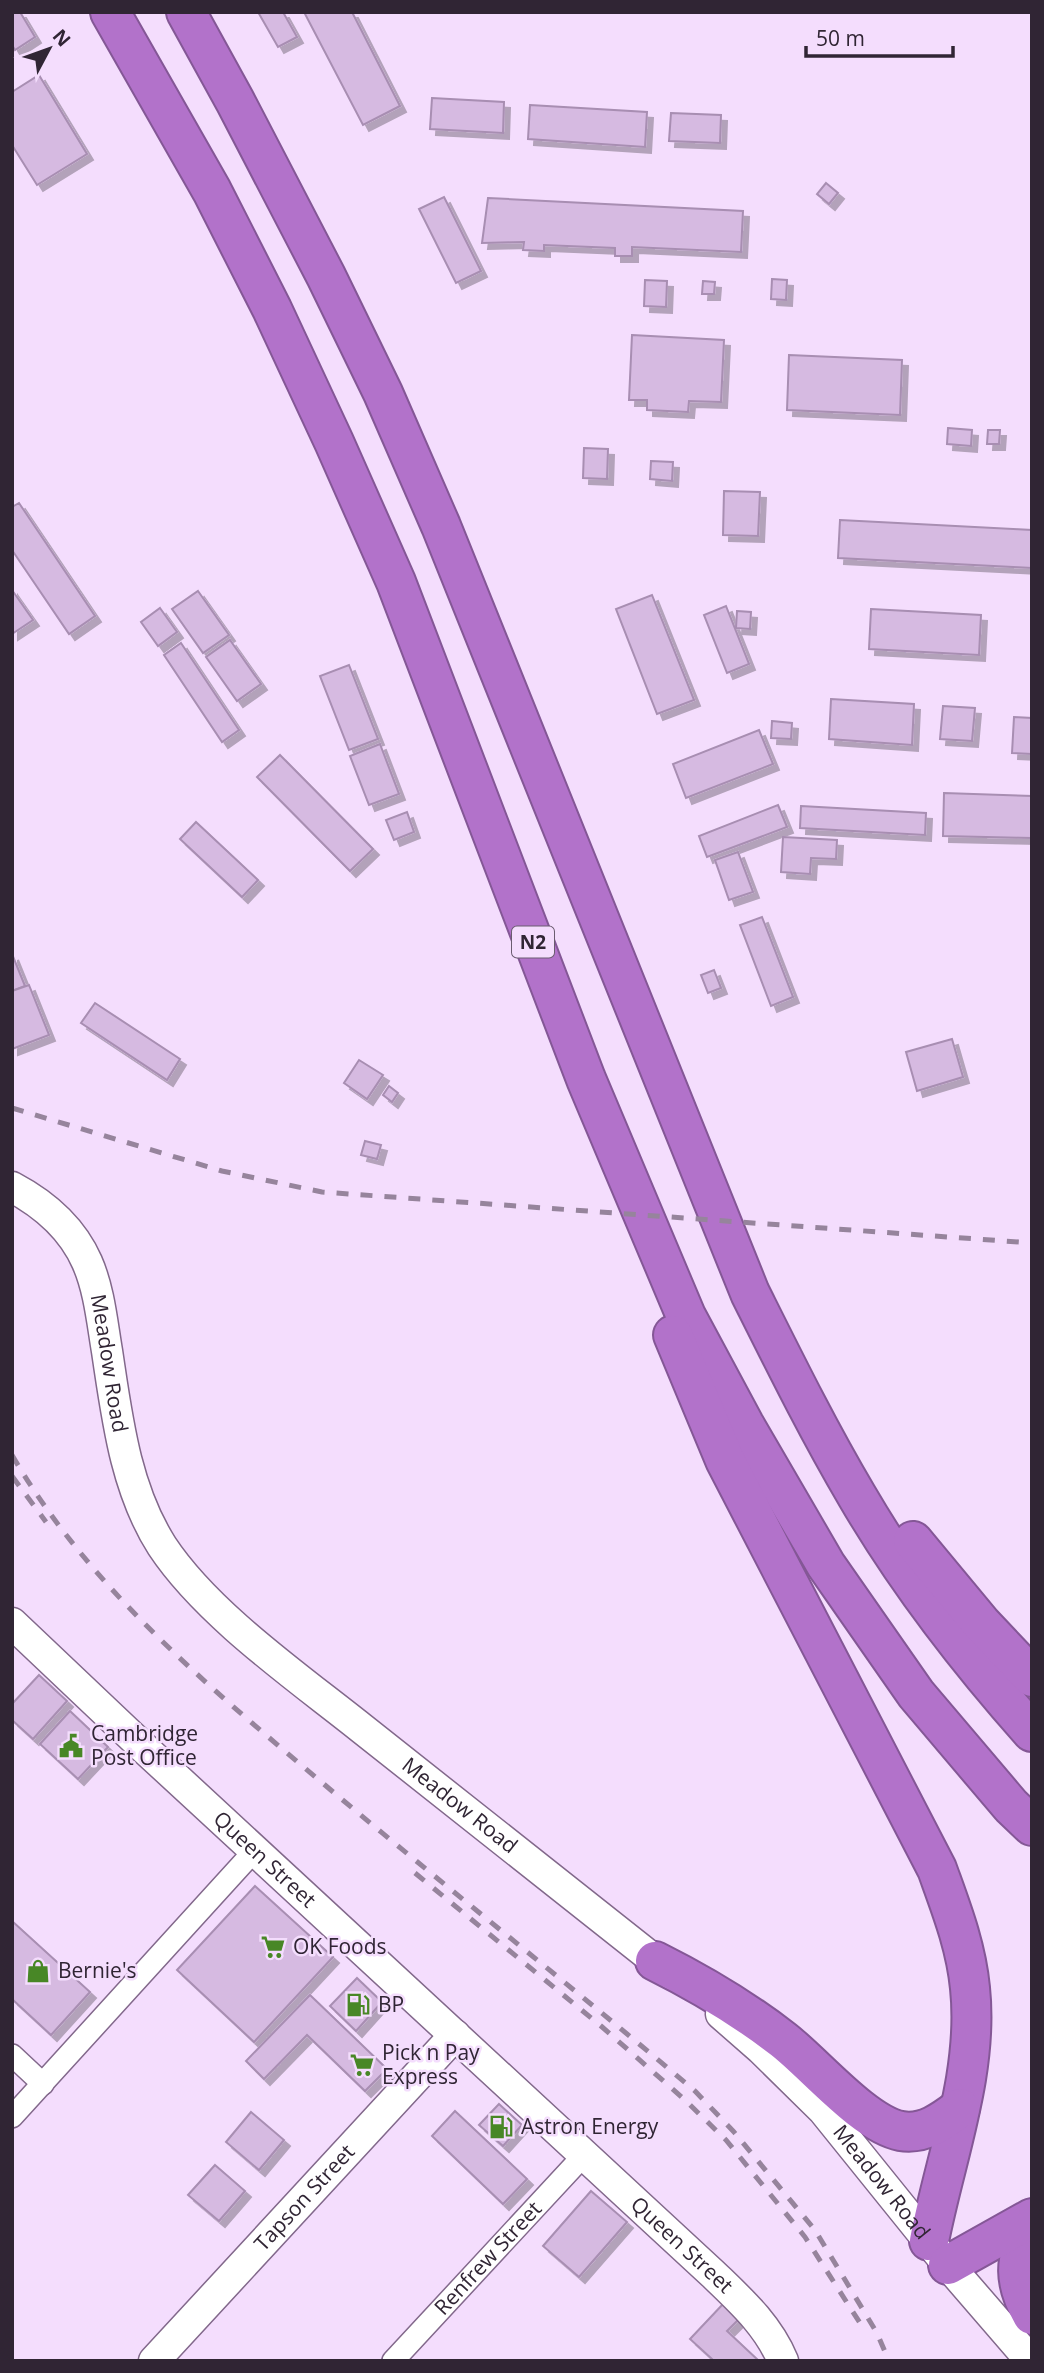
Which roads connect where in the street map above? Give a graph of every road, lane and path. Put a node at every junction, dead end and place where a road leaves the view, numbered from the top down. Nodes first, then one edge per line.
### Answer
1 (110, 12) edge
2 (186, 12) edge
3 (661, 1068) junction
4 (586, 1079) junction
5 (12, 1187) edge
6 (12, 1623) edge
7 (1032, 1677) edge
8 (1032, 1732) edge
9 (1032, 1826) edge
10 (255, 1850) junction
11 (655, 1961) junction
12 (455, 2035) junction
13 (12, 2055) edge
14 (43, 2084) junction
15 (960, 2109) junction
16 (12, 2117) edge
17 (584, 2155) junction
18 (1032, 2218) edge
19 (1032, 2228) edge
20 (939, 2253) junction
21 (1032, 2315) edge
22 (154, 2361) edge
23 (393, 2361) edge
24 (783, 2361) edge
25 (1031, 2361) edge

1 - 4 highway, N2
2 - 3 highway
3 - 7 highway
3 - 8 highway
4 - 9 highway, N2
4 - 15 highway
5 - 11 main road, Meadow Road
6 - 10 main road, Queen Street
10 - 12 main road, Queen Street
10 - 14 street
11 - 15 highway
11 - 20 main road, Meadow Road
12 - 17 main road, Queen Street
12 - 22 main road, Tapson Street
13 - 14 street
14 - 16 street
15 - 20 highway
17 - 23 street, Renfrew Street
17 - 24 main road, Queen Street
18 - 20 highway
19 - 21 highway
20 - 25 main road, Meadow Road

